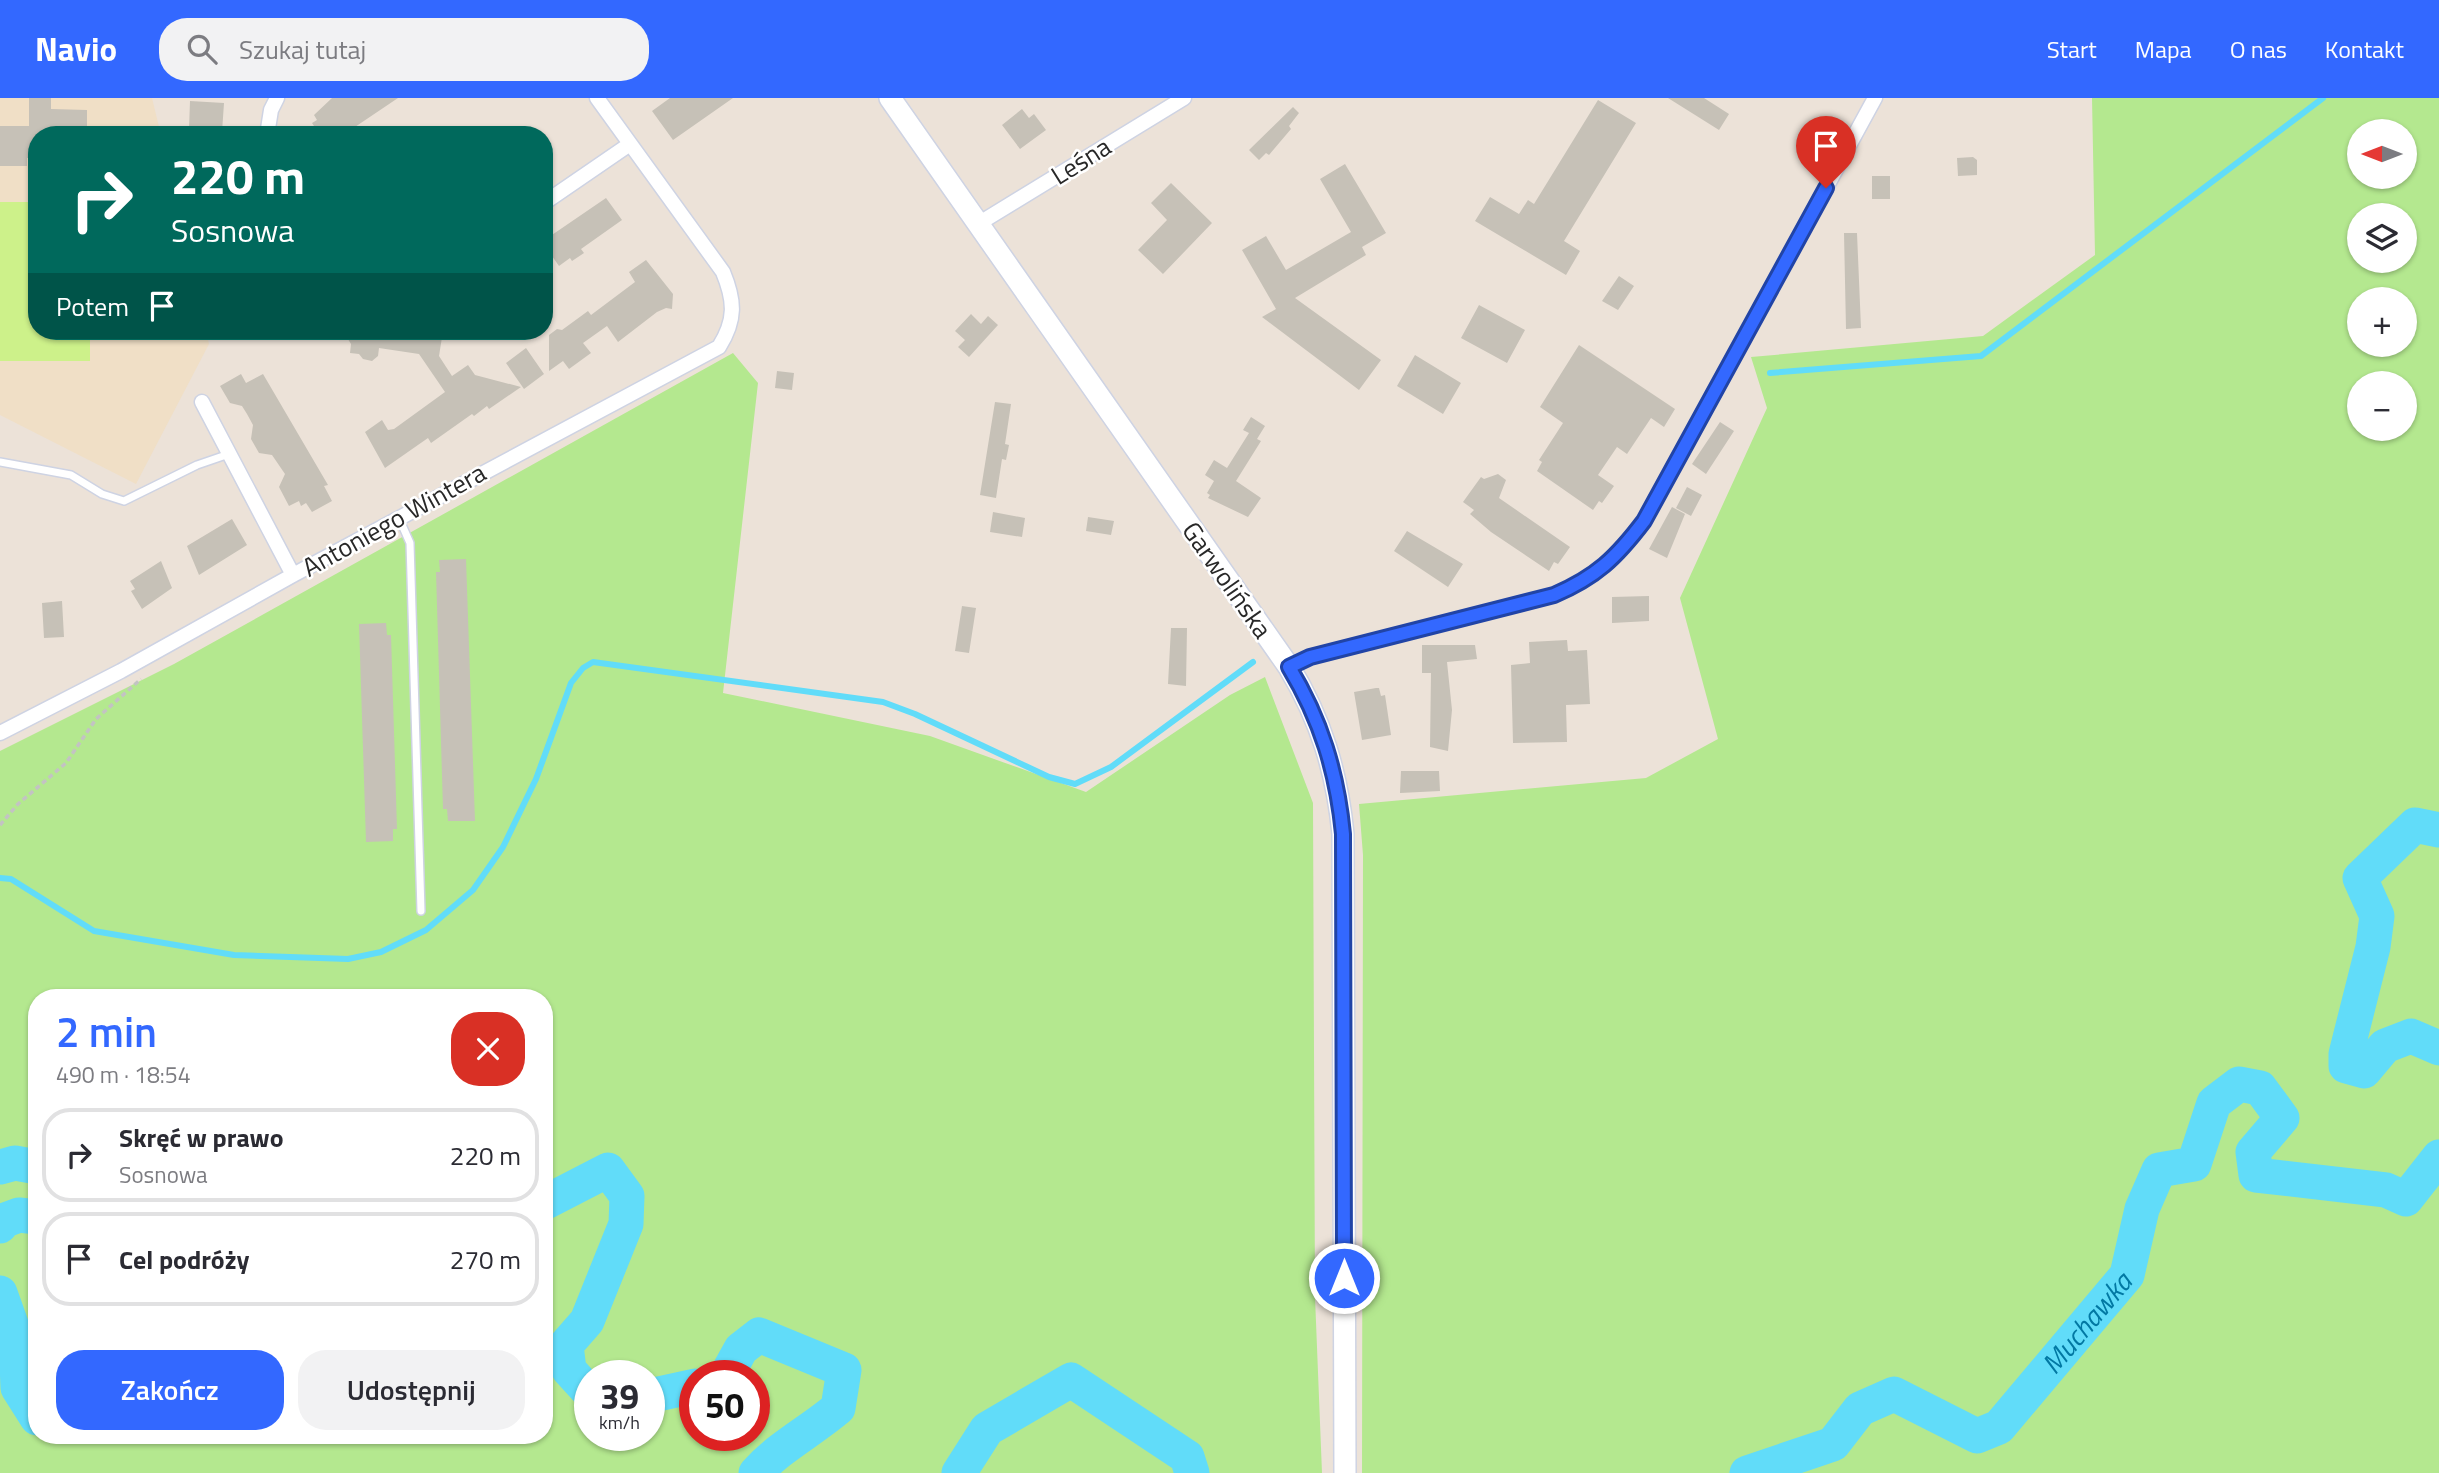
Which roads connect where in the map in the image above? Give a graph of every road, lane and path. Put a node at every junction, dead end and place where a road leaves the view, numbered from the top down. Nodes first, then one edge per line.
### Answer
1 (277, 98) edge
2 (597, 98) edge
3 (890, 98) edge
4 (1184, 98) edge
5 (1875, 98) edge
6 (268, 126) edge
7 (630, 144) junction
8 (553, 197) edge
9 (978, 224) junction
10 (202, 402) dead end
11 (229, 454) junction
12 (2, 464) edge
13 (399, 517) junction
14 (293, 575) junction
15 (158, 650) junction
16 (1289, 667) junction
17 (0, 733) edge
18 (0, 825) edge
19 (421, 911) dead end
20 (1345, 1473) edge

1 - 6 street
2 - 7 street
3 - 9 main road, Garwolińska
4 - 9 street, Leśna
5 - 16 street
7 - 8 street
7 - 13 street, Antoniego Wintera
9 - 16 main road, Garwolińska
10 - 11 street
11 - 12 lane
11 - 14 street
13 - 14 street, Antoniego Wintera
13 - 19 lane
14 - 15 street, Antoniego Wintera
15 - 17 street, Antoniego Wintera
15 - 18 path
16 - 20 main road, Garwolińska

